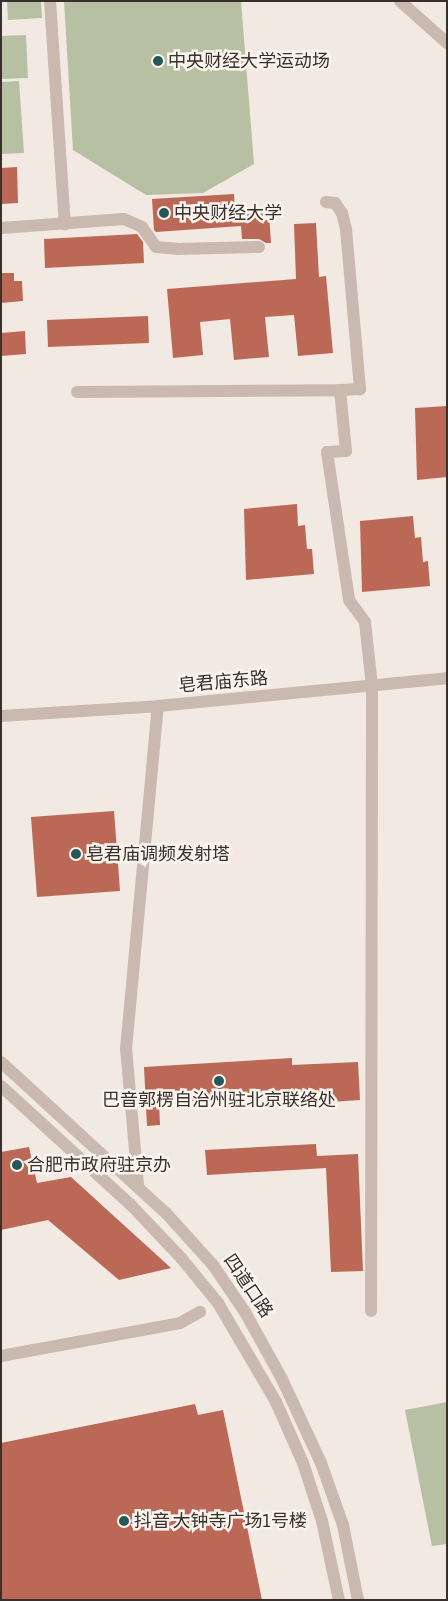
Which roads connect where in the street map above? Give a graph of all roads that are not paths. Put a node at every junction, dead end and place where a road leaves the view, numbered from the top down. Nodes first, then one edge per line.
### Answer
1 (50, 1) edge
2 (400, 1) edge
3 (447, 43) edge
4 (326, 202) dead end
5 (65, 224) junction
6 (1, 228) edge
7 (259, 247) dead end
8 (340, 390) junction
9 (77, 392) dead end
10 (447, 678) edge
11 (372, 686) junction
12 (158, 706) junction
13 (1, 716) edge
14 (1, 1062) edge
15 (1, 1086) edge
16 (138, 1185) junction
17 (371, 1311) dead end
18 (200, 1312) dead end
19 (1, 1356) edge
20 (338, 1600) edge
21 (358, 1600) edge

1 - 5 street
2 - 3 street
4 - 8 street
5 - 6 street
5 - 7 street
8 - 9 street
8 - 11 street
10 - 11 street, 皂君庙东路
11 - 12 street, 皂君庙东路
11 - 17 street
12 - 13 street, 皂君庙东路
12 - 16 street
14 - 16 street, 四道口路
15 - 20 street, 四道口路
16 - 21 street, 四道口路
18 - 19 street

